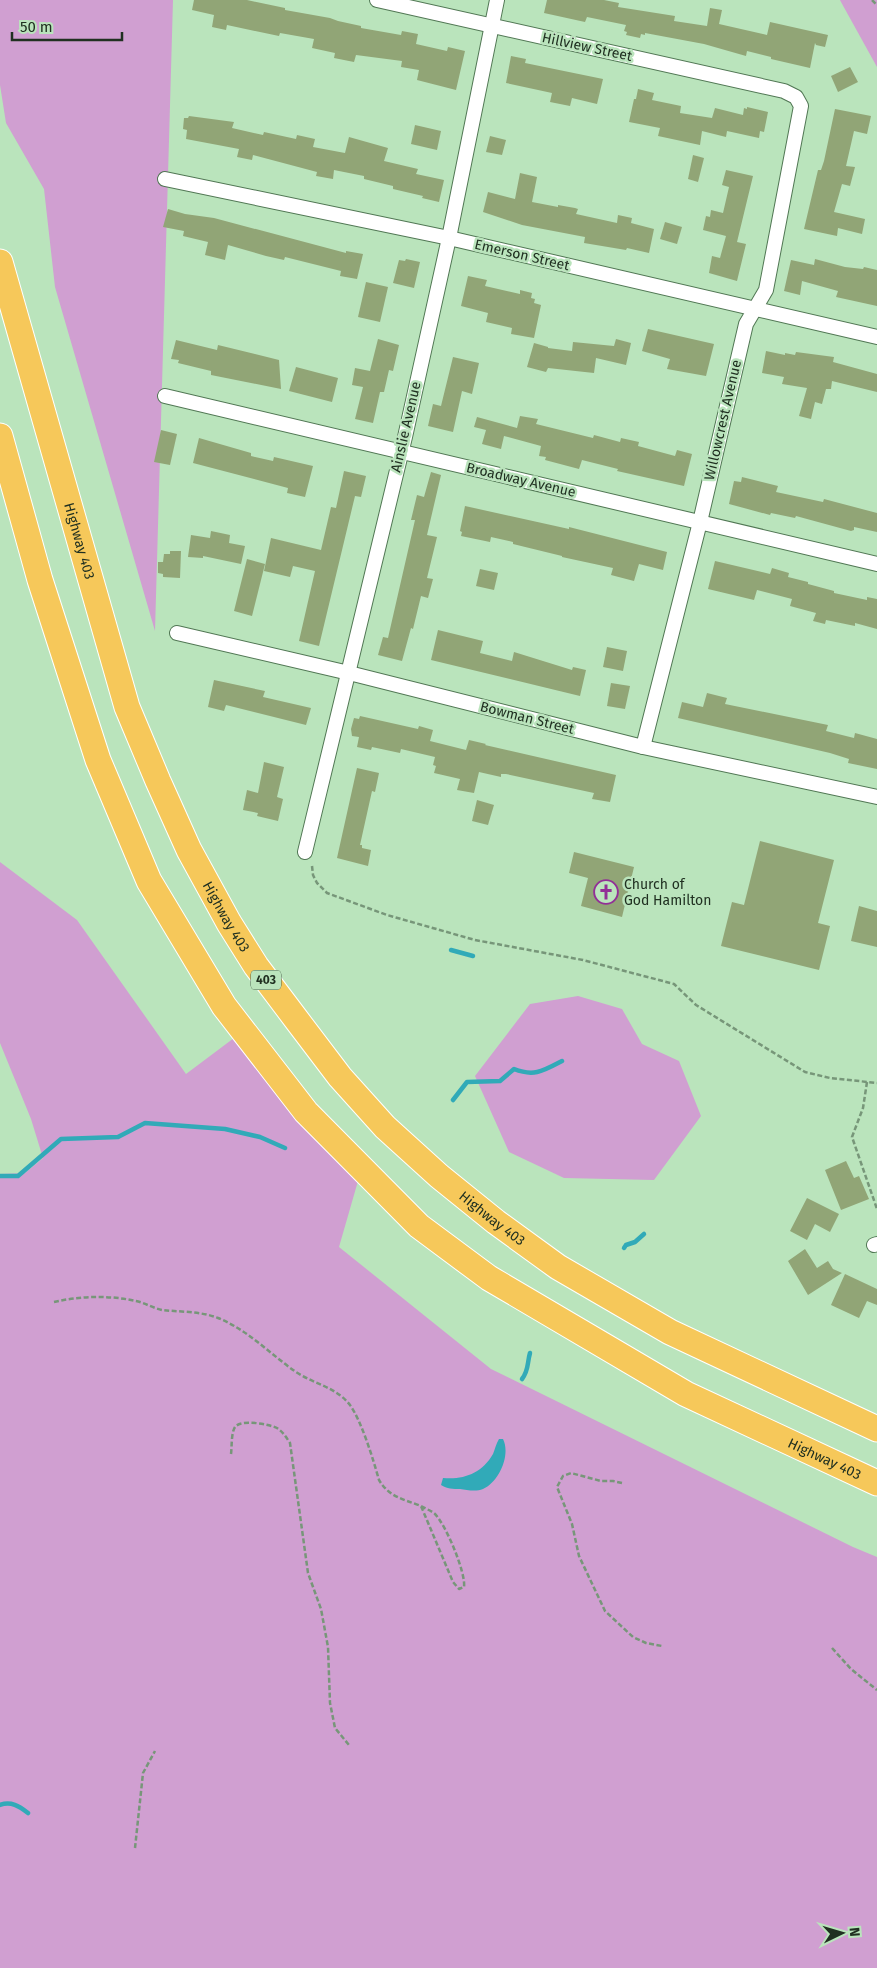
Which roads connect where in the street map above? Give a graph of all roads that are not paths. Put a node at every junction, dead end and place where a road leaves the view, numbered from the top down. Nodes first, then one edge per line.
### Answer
1 (377, 0) edge
2 (496, 0) edge
3 (491, 26) junction
4 (796, 97) joint
5 (165, 179) dead end
6 (449, 238) junction
7 (0, 262) edge
8 (755, 308) junction
9 (877, 337) edge
10 (165, 396) dead end
11 (0, 436) edge
12 (401, 451) junction
13 (700, 522) junction
14 (877, 564) edge
15 (177, 633) dead end
16 (349, 673) junction
17 (644, 747) junction
18 (877, 798) edge
19 (306, 852) dead end
20 (877, 1429) edge
21 (877, 1483) edge

1 - 3 street, Hillview Street
2 - 3 street, Ainslie Avenue
3 - 4 street, Hillview Street
3 - 6 street, Ainslie Avenue
4 - 8 street, Willowcrest Avenue
5 - 6 street, Emerson Street
6 - 8 street, Emerson Street
6 - 12 street, Ainslie Avenue
7 - 20 highway, Highway 403 / 403
8 - 9 street, Emerson Street
8 - 13 street, Willowcrest Avenue
10 - 12 street, Broadway Avenue
11 - 21 highway, Highway 403
12 - 13 street, Broadway Avenue
12 - 16 street, Ainslie Avenue
13 - 14 street, Broadway Avenue
13 - 17 street, Willowcrest Avenue
15 - 16 street, Bowman Street
16 - 17 street, Bowman Street
16 - 19 street, Ainslie Avenue
17 - 18 street, Bowman Street

